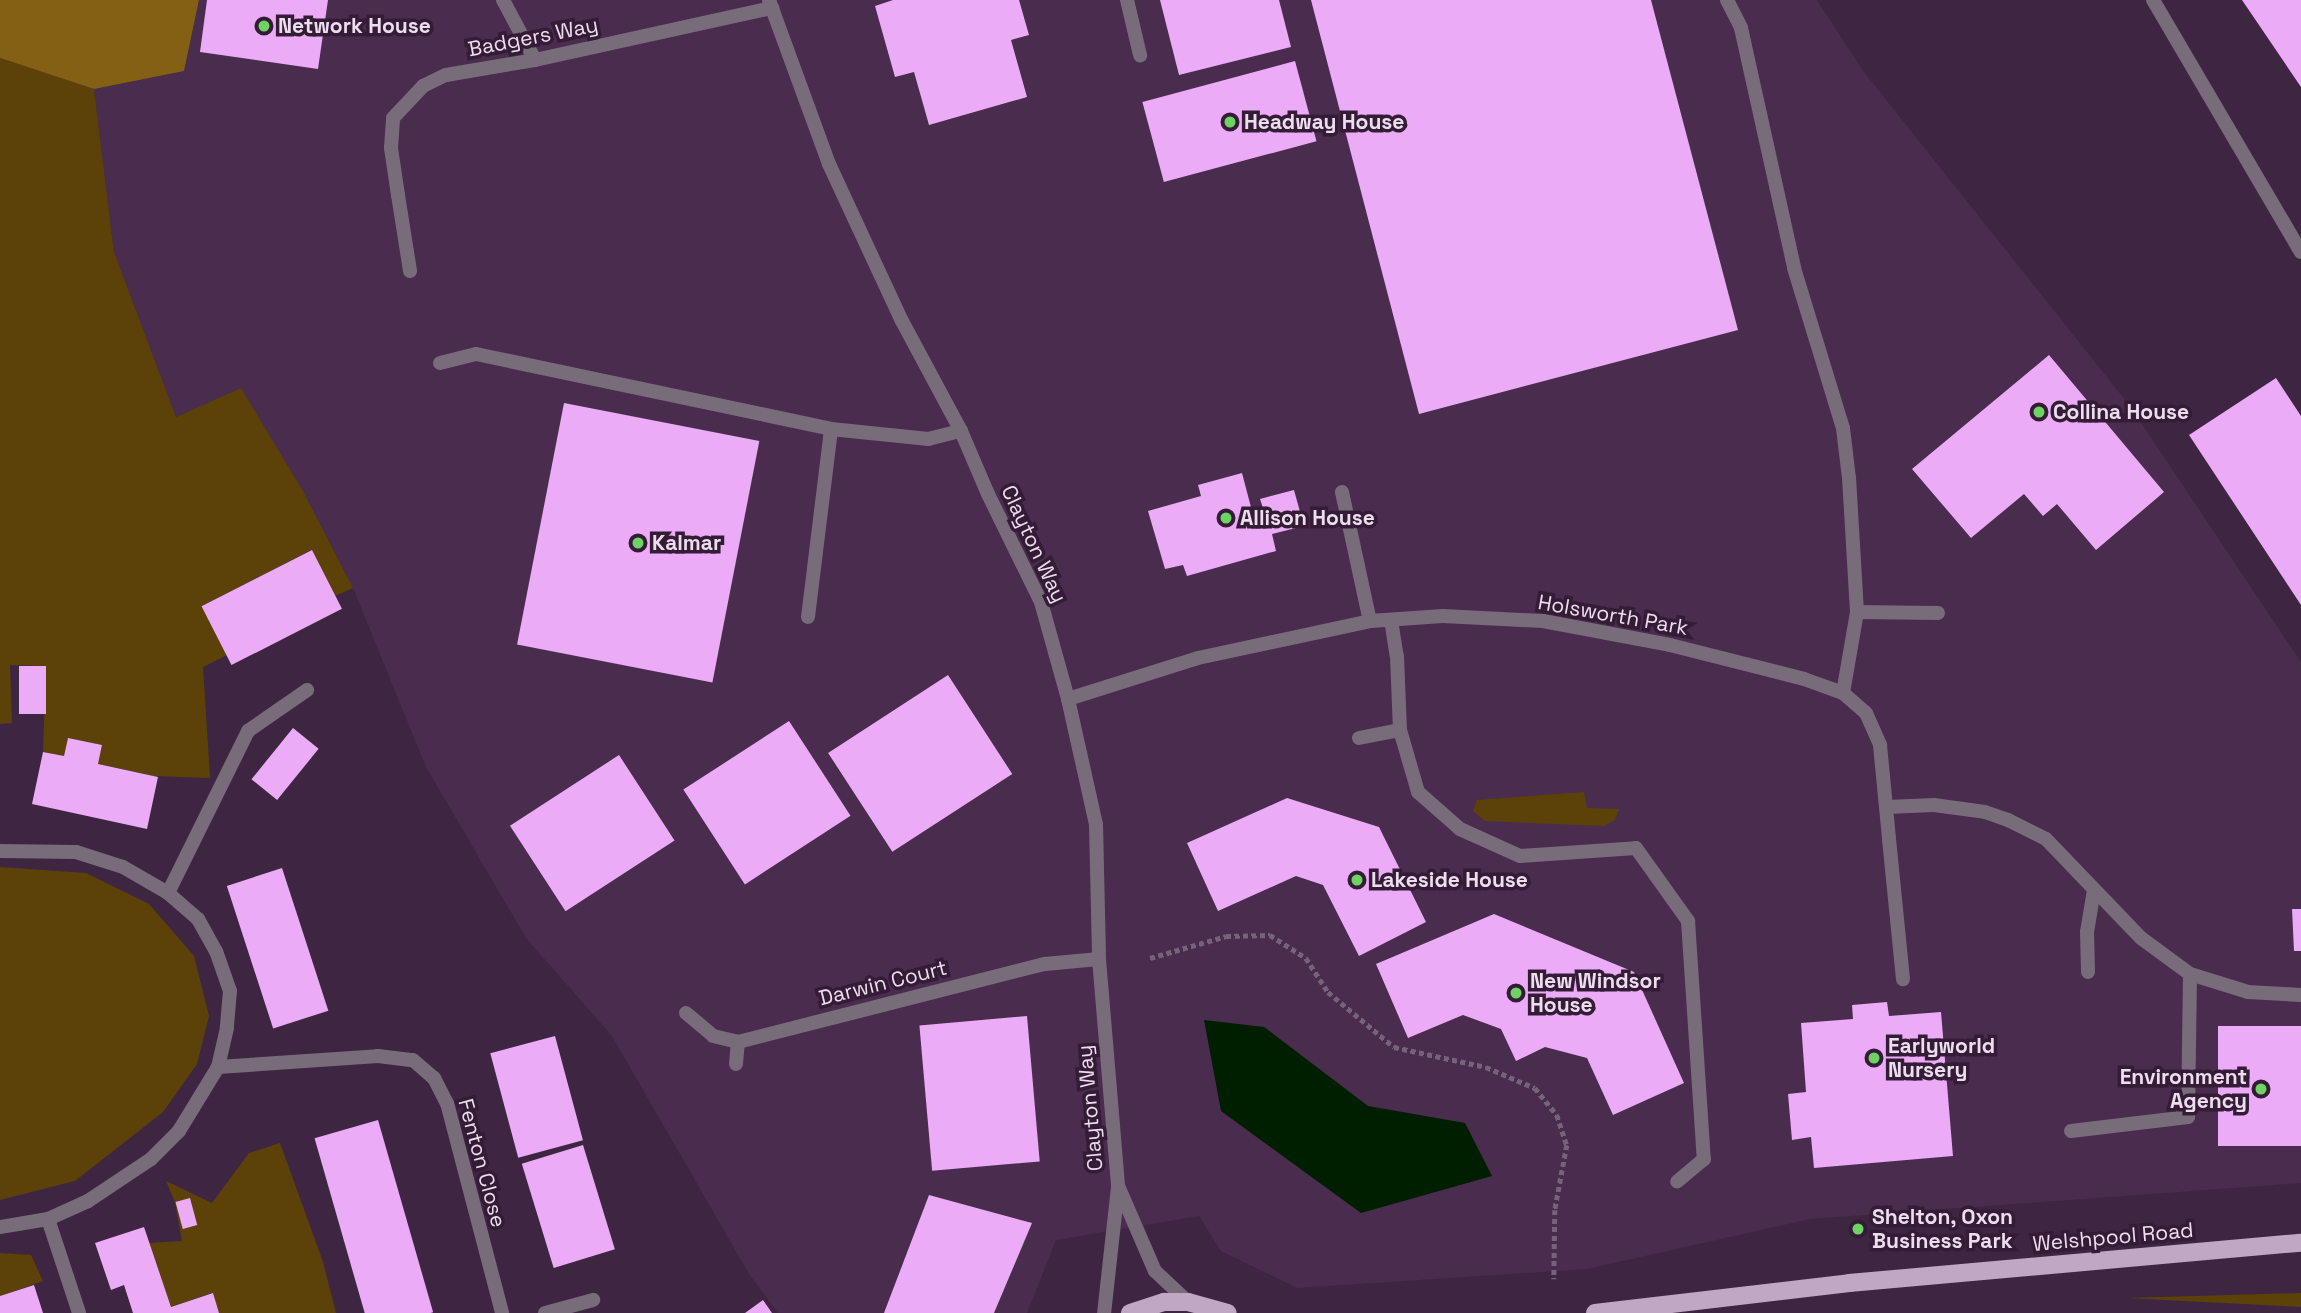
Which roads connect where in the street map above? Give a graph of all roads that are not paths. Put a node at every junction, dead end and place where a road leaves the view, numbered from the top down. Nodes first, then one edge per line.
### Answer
1 (503, 0) edge
2 (1127, 0) edge
3 (1727, 0) edge
4 (2153, 0) edge
5 (770, 4) edge
6 (1140, 55) dead end
7 (535, 60) junction
8 (2301, 252) edge
9 (410, 271) dead end
10 (440, 363) dead end
11 (831, 429) junction
12 (961, 431) junction
13 (1342, 492) dead end
14 (1857, 612) junction
15 (1938, 613) dead end
16 (808, 617) dead end
17 (1391, 620) junction
18 (1370, 621) junction
19 (307, 690) dead end
20 (1843, 693) junction
21 (1068, 699) junction
22 (1401, 730) junction
23 (1359, 738) dead end
24 (1886, 807) junction
25 (0, 851) edge
26 (2094, 890) junction
27 (168, 893) junction
28 (1099, 959) junction
29 (2088, 972) dead end
30 (2190, 974) junction
31 (1903, 979) dead end
32 (2301, 995) edge
33 (686, 1013) dead end
34 (738, 1042) junction
35 (736, 1064) dead end
36 (218, 1067) junction
37 (2071, 1131) dead end
38 (1677, 1182) dead end
39 (1118, 1187) junction
40 (48, 1219) junction
41 (0, 1227) edge
42 (2301, 1243) edge
43 (593, 1300) dead end
44 (1188, 1303) junction
45 (79, 1313) edge
46 (502, 1313) edge
47 (545, 1313) edge
48 (1104, 1313) edge
49 (1130, 1313) edge
50 (1228, 1313) edge
51 (1595, 1313) edge

1 - 7 street
2 - 6 street
3 - 14 street
4 - 8 street
5 - 7 street, Badgers Way
5 - 12 street, Clayton Way
7 - 9 street, Badgers Way
10 - 11 street
11 - 12 street
11 - 16 street
12 - 21 street, Clayton Way
13 - 18 street
14 - 15 street
14 - 20 street
17 - 18 street, Holsworth Park
17 - 20 street, Holsworth Park
17 - 22 street
18 - 21 street, Holsworth Park
19 - 27 street
20 - 24 street, Holsworth Park
21 - 28 street, Clayton Way
22 - 23 street
22 - 38 street
24 - 26 street
24 - 31 street, Holsworth Park
25 - 27 street
26 - 29 street
26 - 30 street
27 - 36 street
28 - 34 street, Darwin Court
28 - 39 street, Clayton Way
30 - 32 street
30 - 37 street
33 - 34 street
34 - 35 street
36 - 40 street
36 - 46 street, Fenton Close
39 - 44 street, Clayton Way
39 - 48 street, Clayton Way
40 - 41 street
40 - 45 street
42 - 51 main road, Welshpool Road
43 - 47 street
44 - 49 main road
44 - 50 main road

